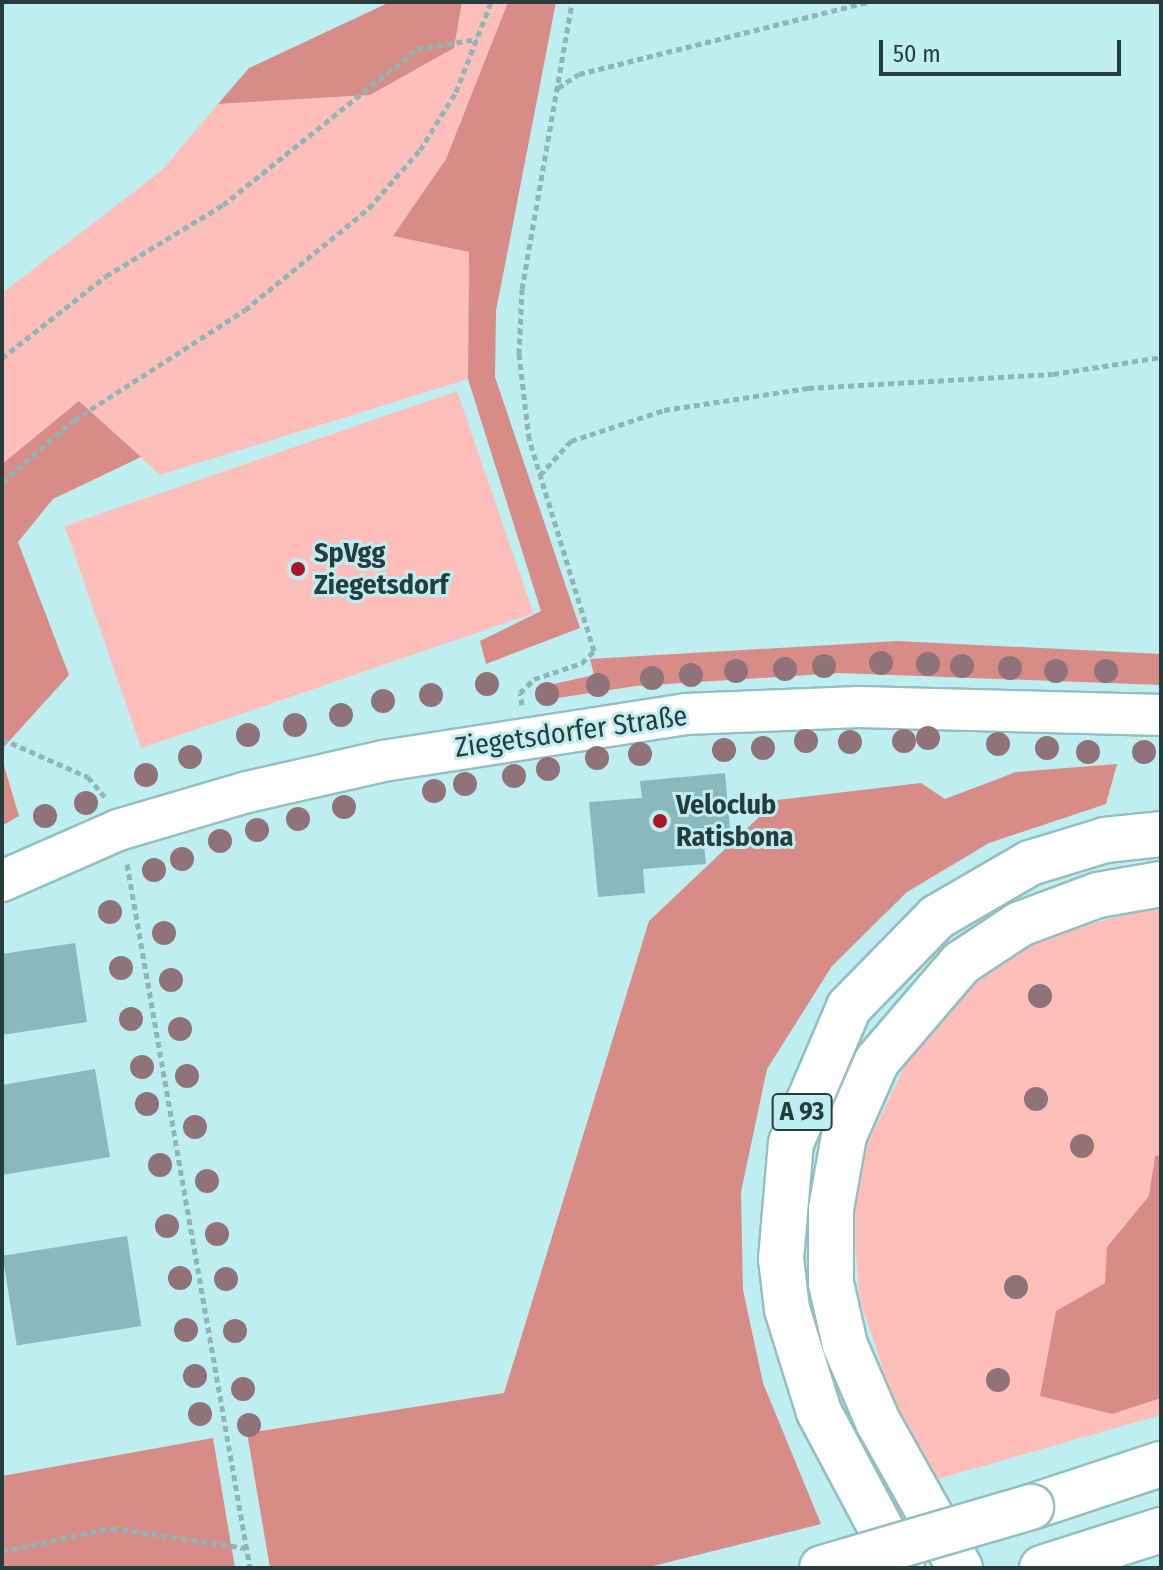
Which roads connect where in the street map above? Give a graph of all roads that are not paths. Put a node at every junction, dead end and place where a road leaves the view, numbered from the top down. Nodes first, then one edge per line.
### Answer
1 (1161, 715) edge
2 (1161, 834) edge
3 (2, 881) edge
4 (1161, 884) edge
5 (1161, 1436) edge
6 (1161, 1464) edge
7 (1087, 1486) junction
8 (1161, 1530) edge
9 (1049, 1566) edge
10 (822, 1568) edge
11 (902, 1568) edge
12 (960, 1568) edge

1 - 3 street, Ziegetsdorfer Straße
2 - 11 highway, A 93
4 - 12 highway, A 93
5 - 7 highway
6 - 7 highway
7 - 10 highway, bridge
8 - 9 highway

